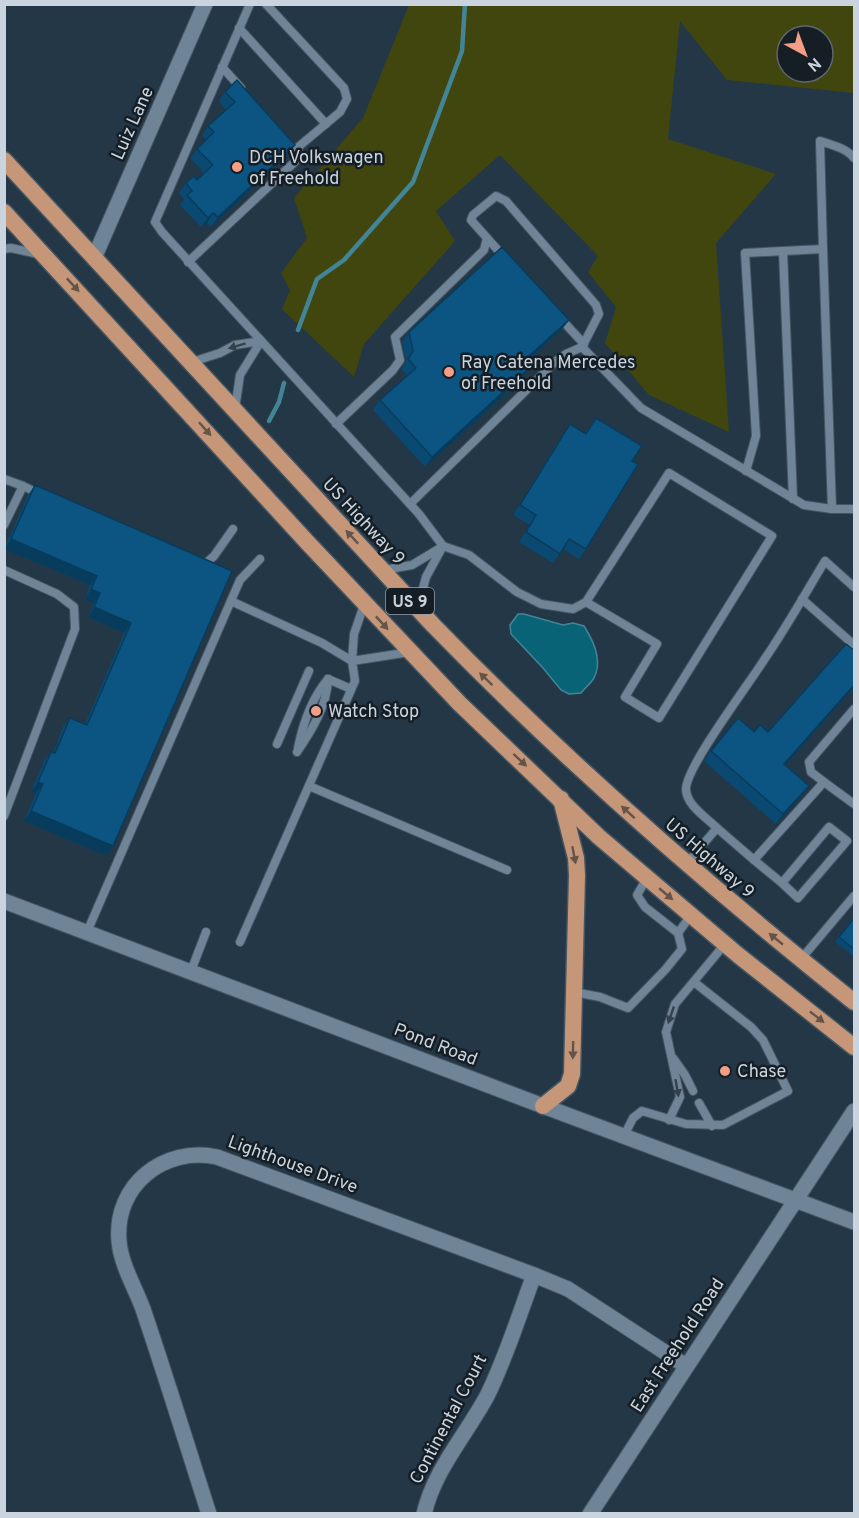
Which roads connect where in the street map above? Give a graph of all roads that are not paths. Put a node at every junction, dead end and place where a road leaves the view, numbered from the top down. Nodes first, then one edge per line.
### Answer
1 (206, 4) edge
2 (250, 4) edge
3 (266, 4) edge
4 (239, 28) junction
5 (222, 67) junction
6 (244, 91) edge
7 (326, 124) junction
8 (290, 140) edge
9 (297, 148) junction
10 (855, 158) edge
11 (4, 160) edge
12 (4, 212) edge
13 (487, 238) junction
14 (4, 249) edge
15 (823, 249) junction
16 (783, 251) junction
17 (46, 256) junction
18 (94, 258) junction
19 (189, 262) junction
20 (510, 264) edge
21 (557, 315) edge
22 (261, 341) junction
23 (583, 346) junction
24 (190, 362) junction
25 (235, 411) junction
26 (336, 424) junction
27 (746, 471) junction
28 (4, 478) edge
29 (23, 486) junction
30 (51, 498) edge
31 (793, 499) junction
32 (410, 504) junction
33 (832, 509) junction
34 (855, 509) edge
35 (4, 525) edge
36 (233, 529) dead end
37 (443, 546) junction
38 (260, 559) dead end
39 (195, 560) edge
40 (4, 570) edge
41 (382, 570) junction
42 (855, 587) edge
43 (802, 598) junction
44 (231, 601) junction
45 (586, 602) junction
46 (364, 603) junction
47 (417, 608) junction
48 (855, 645) edge
49 (410, 652) junction
50 (352, 661) junction
51 (309, 671) dead end
52 (328, 679) junction
53 (351, 689) junction
54 (855, 709) edge
55 (277, 744) dead end
56 (824, 782) junction
57 (309, 786) junction
58 (561, 798) junction
59 (855, 804) edge
60 (4, 816) edge
61 (717, 828) junction
62 (754, 860) junction
63 (686, 864) junction
64 (507, 870) dead end
65 (648, 878) junction
66 (782, 883) junction
67 (854, 899) edge
68 (4, 901) edge
69 (691, 915) junction
70 (87, 932) junction
71 (207, 933) dead end
72 (678, 933) junction
73 (240, 942) dead end
74 (725, 944) junction
75 (801, 959) junction
76 (191, 971) junction
77 (694, 982) junction
78 (574, 992) junction
79 (853, 998) edge
80 (855, 1047) edge
81 (670, 1054) junction
82 (693, 1091) dead end
83 (699, 1102) dead end
84 (543, 1106) junction
85 (855, 1111) edge
86 (669, 1120) junction
87 (712, 1126) junction
88 (624, 1136) junction
89 (797, 1199) junction
90 (855, 1222) edge
91 (534, 1275) junction
92 (686, 1366) junction
93 (209, 1514) edge
94 (424, 1514) edge
95 (590, 1514) edge

1 - 18 street, Luiz Lane
2 - 4 lane
3 - 7 lane
4 - 5 lane
4 - 7 lane
5 - 6 lane
5 - 19 lane
7 - 9 lane
8 - 9 lane
9 - 19 lane
10 - 15 lane
11 - 18 highway, US Highway 9 / US 9
12 - 17 highway, US 9
13 - 20 lane
13 - 23 lane
13 - 26 lane
14 - 17 lane
15 - 16 lane
15 - 33 lane
16 - 27 lane
16 - 31 lane
17 -> 46 highway, US 9
18 - 24 highway, US Highway 9 / US 9
19 - 22 lane
21 - 23 lane
22 -> 24 lane
22 - 25 lane
22 - 26 lane
23 - 27 lane
23 - 32 lane
24 - 25 highway, US Highway 9 / US 9
41 -> 25 highway, US Highway 9 / US 9
26 - 32 lane
27 - 31 lane
28 - 29 lane
29 - 30 lane
29 - 35 lane
31 - 33 lane
32 - 37 lane
33 - 34 lane
36 - 39 lane
37 - 41 lane
37 - 45 lane
37 - 47 lane
38 - 44 lane
40 - 60 lane
41 - 47 highway, US Highway 9 / US 9
42 - 43 lane
43 - 48 lane
43 - 61 lane
44 - 50 lane
44 - 70 lane
45 - 45 lane
46 -> 49 highway, US 9
46 - 50 lane
63 -> 47 highway, US Highway 9 / US 9
49 - 50 lane
49 -> 58 highway, US 9
50 - 53 lane
51 - 55 lane
52 - 52 lane
52 - 53 lane
53 - 57 lane
54 - 56 lane
56 - 59 lane
56 - 62 lane
57 - 64 lane
57 - 73 lane
58 - 65 highway, US 9
58 -> 78 highway
61 - 62 lane
61 - 63 lane
62 - 66 lane
75 -> 63 highway, US Highway 9 / US 9
65 -> 69 highway, US 9
65 - 72 lane
66 - 66 lane
67 - 75 lane
68 - 70 street, Pond Road
69 - 72 lane
69 - 74 highway, US 9
70 - 76 street, Pond Road
71 - 76 lane
72 - 78 lane
74 - 77 lane
74 -> 80 highway, US 9
75 - 79 highway, US Highway 9 / US 9
76 - 84 street, Pond Road
77 -> 81 lane
77 - 87 lane
78 -> 84 highway
81 - 82 lane
81 -> 86 lane
83 - 87 lane
84 - 88 street, Pond Road
85 - 89 street, East Freehold Road
86 - 87 lane
86 - 88 lane
88 - 89 street, Pond Road
89 - 90 street, Pond Road
89 - 92 street, East Freehold Road
91 - 92 street, Lighthouse Drive
91 - 93 street, Lighthouse Drive
91 - 94 street, Continental Court
92 - 95 street, East Freehold Road

